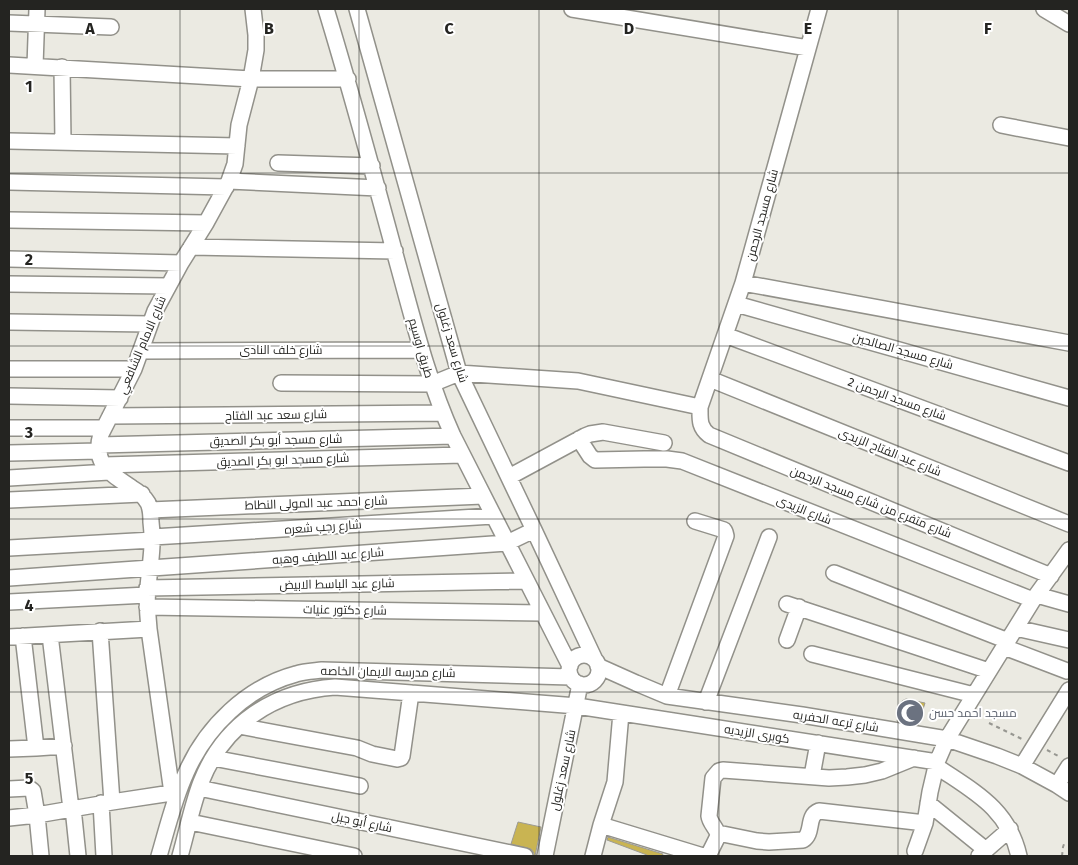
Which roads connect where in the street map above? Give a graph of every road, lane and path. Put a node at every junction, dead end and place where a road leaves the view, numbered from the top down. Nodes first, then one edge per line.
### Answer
1 (37, 9) edge
2 (253, 9) edge
3 (326, 9) edge
4 (357, 9) edge
5 (572, 9) edge
6 (819, 9) edge
7 (1044, 9) edge
8 (9, 23) edge
9 (37, 24) junction
10 (1069, 24) edge
11 (110, 27) dead end
12 (808, 48) junction
13 (9, 65) edge
14 (35, 66) junction
15 (62, 67) junction
16 (251, 79) junction
17 (348, 79) junction
18 (1001, 125) dead end
19 (1069, 138) edge
20 (9, 141) edge
21 (63, 142) junction
22 (237, 146) junction
23 (278, 163) dead end
24 (372, 166) junction
25 (9, 182) edge
26 (228, 184) junction
27 (378, 188) junction
28 (9, 220) edge
29 (206, 223) junction
30 (191, 247) junction
31 (394, 252) junction
32 (9, 259) edge
33 (181, 263) junction
34 (9, 284) edge
35 (743, 284) junction
36 (168, 286) junction
37 (736, 304) junction
38 (9, 322) edge
39 (150, 324) junction
40 (725, 335) junction
41 (1069, 343) edge
42 (141, 350) junction
43 (422, 350) junction
44 (9, 369) edge
45 (134, 369) junction
46 (459, 373) junction
47 (710, 379) junction
48 (281, 383) dead end
49 (432, 384) junction
50 (9, 396) edge
51 (120, 398) junction
52 (1069, 398) edge
53 (442, 413) junction
54 (700, 413) junction
55 (107, 422) junction
56 (9, 428) edge
57 (452, 436) junction
58 (579, 439) junction
59 (664, 443) dead end
60 (9, 453) edge
61 (462, 455) junction
62 (103, 458) junction
63 (1069, 463) edge
64 (509, 477) junction
65 (9, 478) edge
66 (142, 494) junction
67 (483, 496) junction
68 (9, 500) edge
69 (150, 510) junction
70 (493, 516) junction
71 (695, 521) dead end
72 (1069, 524) edge
73 (534, 530) junction
74 (769, 538) dead end
75 (153, 539) junction
76 (506, 543) junction
77 (9, 548) edge
78 (1069, 550) edge
79 (150, 569) junction
80 (1060, 571) edge
81 (834, 573) dead end
82 (9, 578) edge
83 (526, 581) junction
84 (147, 597) junction
85 (1035, 598) junction
86 (9, 602) edge
87 (1069, 604) edge
88 (542, 613) junction
89 (149, 629) junction
90 (100, 631) junction
91 (50, 635) junction
92 (16, 636) edge
93 (1009, 638) junction
94 (787, 640) dead end
95 (1069, 640) edge
96 (812, 654) dead end
97 (597, 663) junction
98 (989, 671) junction
99 (1067, 671) dead end
100 (428, 672) junction
101 (574, 676) junction
102 (1069, 690) edge
103 (419, 694) junction
104 (974, 695) junction
105 (667, 696) junction
106 (706, 702) junction
107 (577, 706) junction
108 (621, 713) junction
109 (802, 715) junction
110 (239, 726) junction
111 (947, 739) junction
112 (798, 740) junction
113 (818, 743) junction
114 (64, 746) junction
115 (36, 748) junction
116 (9, 749) edge
117 (213, 758) junction
118 (915, 758) junction
119 (937, 764) junction
120 (1022, 766) junction
121 (1069, 766) edge
122 (185, 773) junction
123 (812, 776) junction
124 (201, 784) junction
125 (360, 786) dead end
126 (9, 788) edge
127 (1063, 789) edge
128 (175, 793) junction
129 (106, 802) junction
130 (928, 803) junction
131 (72, 808) junction
132 (37, 815) junction
133 (9, 818) edge
134 (190, 822) junction
135 (925, 823) junction
136 (601, 825) junction
137 (1010, 829) junction
138 (718, 833) junction
139 (1064, 844) dead end
140 (672, 852) edge
141 (915, 852) dead end
142 (982, 853) edge
143 (41, 856) edge
144 (78, 856) edge
145 (104, 856) edge
146 (159, 856) edge
147 (180, 856) edge
148 (354, 856) edge
149 (524, 856) edge
150 (545, 856) edge
151 (593, 856) edge
152 (703, 856) edge
153 (708, 856) edge
154 (1019, 856) edge
155 (1062, 856) edge

1 - 9 street
2 - 16 street, شارع الامام الشافعي
3 - 17 street, طريق اوسيم
4 - 46 street, شارع سعد زغلول
5 - 12 street
6 - 12 street, شارع مسجد الرحمن
7 - 10 street
8 - 9 street
9 - 11 street
9 - 14 street
12 - 35 street, شارع مسجد الرحمن
13 - 14 street
14 - 15 street
15 - 16 street
15 - 21 street
16 - 17 street
16 - 22 street, شارع الامام الشافعي
17 - 24 street, طريق اوسيم
18 - 19 street
20 - 21 street
21 - 22 street
22 - 26 street, شارع الامام الشافعي
23 - 24 street
24 - 27 street, طريق اوسيم
25 - 26 street
26 - 27 street
26 - 29 street, شارع الامام الشافعي
27 - 31 street, طريق اوسيم
28 - 29 street
29 - 30 street, شارع الامام الشافعي
30 - 31 street
30 - 33 street, شارع الامام الشافعي
31 - 43 street, طريق اوسيم
32 - 33 street
33 - 36 street, شارع الامام الشافعي
34 - 36 street
35 - 37 street, شارع مسجد الرحمن
35 - 41 street
36 - 39 street, شارع الامام الشافعي
37 - 40 street, شارع مسجد الرحمن
37 - 52 street, شارع مسجد الصالحين
38 - 39 street
39 - 42 street, شارع الامام الشافعي
40 - 47 street, شارع مسجد الرحمن
40 - 63 street, شارع مسجد الرحمن 2
42 - 43 street, شارع خلف النادى
42 - 45 street, شارع الامام الشافعي
43 - 49 street, طريق اوسيم
44 - 45 street
45 - 51 street, شارع الامام الشافعي
46 - 49 street
46 - 54 street
46 - 64 street, شارع سعد زغلول
47 - 54 street, شارع مسجد الرحمن
47 - 72 street, شارع عبد الفتاح الزيدى
48 - 49 street
49 - 53 street, طريق اوسيم
50 - 51 street
51 - 55 street, شارع الامام الشافعي
53 - 55 street, شارع سعد عبد الفتاح
53 - 57 street, طريق اوسيم
54 - 80 street, شارع متفرع من شارع مسجد الرحمن
55 - 56 street, شارع سعد عبد الفتاح
55 - 62 street, شارع الامام الشافعي
57 - 61 street, طريق اوسيم
57 - 62 street, شارع مسجد أبو بكر الصديق
58 - 59 street
58 - 64 street
58 - 85 street, شارع الزيدى
60 - 62 street
61 - 62 street, شارع مسجد ابو بكر الصديق
61 - 67 street, طريق اوسيم
62 - 65 street
62 - 66 street
64 - 73 street, شارع سعد زغلول
66 - 68 street
66 - 69 street
67 - 69 street, شارع احمد عبد المولى النطاط
67 - 70 street, طريق اوسيم
69 - 75 street
70 - 75 street, شارع رجب شعره
70 - 76 street, طريق اوسيم
71 - 105 street
73 - 76 street
73 - 97 street, شارع سعد زغلول
74 - 106 street
75 - 77 street, شارع رجب شعره
75 - 79 street
76 - 79 street, شارع عبد اللطيف وهبه
76 - 83 street, طريق اوسيم
78 - 80 street
79 - 82 street, شارع عبد اللطيف وهبه
79 - 84 street
80 - 85 street
81 - 93 street
83 - 84 street, شارع عبد الباسط الابيض
83 - 88 street, طريق اوسيم
84 - 86 street
84 - 88 street, شارع دكتور عنيات
84 - 89 street
85 - 87 street
85 - 93 street
88 - 101 street, طريق اوسيم
89 - 90 street
89 - 128 street
90 - 91 street
90 - 129 street
91 - 92 street
91 - 114 street
92 - 115 street
93 - 95 street
93 - 98 street
93 - 99 street
94 - 98 street
96 - 104 street
97 - 101 street
97 - 101 street
97 - 105 street, شارع ترعه الحفريه
98 - 104 street
100 - 101 street, شارع مدرسه الايمان الخاصه
100 - 103 street
100 - 122 street, شارع مدرسه الايمان الخاصه
101 - 107 street, شارع سعد زغلول
102 - 120 street
103 - 107 street, شارع مدرسه الايمان الخاصه
103 - 110 street, شارع مدرسه الايمان الخاصه
103 - 110 street
104 - 111 street
105 - 106 street, شارع ترعه الحفريه
106 - 109 street, شارع ترعه الحفريه
107 - 108 street, كوبرى الزيديه
107 - 150 street, شارع سعد زغلول
108 - 112 street, كوبرى الزيديه
108 - 136 street
109 - 111 street, شارع ترعه الحفريه
109 - 112 street
110 - 117 street, شارع مدرسه الايمان الخاصه
111 - 119 street
111 - 120 street, شارع ترعه الحفريه
112 - 113 street, كوبرى الزيديه
113 - 118 street, كوبرى الزيديه
113 - 123 street
114 - 115 street
114 - 131 street
115 - 116 street
117 - 124 street, شارع مدرسه الايمان الخاصه
117 - 125 street
118 - 119 street, كوبرى الزيديه
118 - 123 street
119 - 130 street
119 - 137 street
120 - 127 street, شارع ترعه الحفريه
121 - 127 street
122 - 124 street, شارع أبو جبل
122 - 128 street, شارع مدرسه الايمان الخاصه
123 - 138 street
124 - 134 street, شارع مدرسه الايمان الخاصه
124 - 149 street, شارع أبو جبل
126 - 132 street
128 - 129 street
128 - 146 street, شارع مدرسه الايمان الخاصه
129 - 131 street
129 - 145 street
130 - 135 street
130 - 142 street
131 - 132 street
131 - 144 street
132 - 133 street
132 - 143 street
134 - 147 street, شارع مدرسه الايمان الخاصه
134 - 148 street
135 - 138 street
135 - 141 street
136 - 140 street
136 - 151 street
137 - 142 street
137 - 154 street
138 - 153 street
139 - 155 path
140 - 152 street

